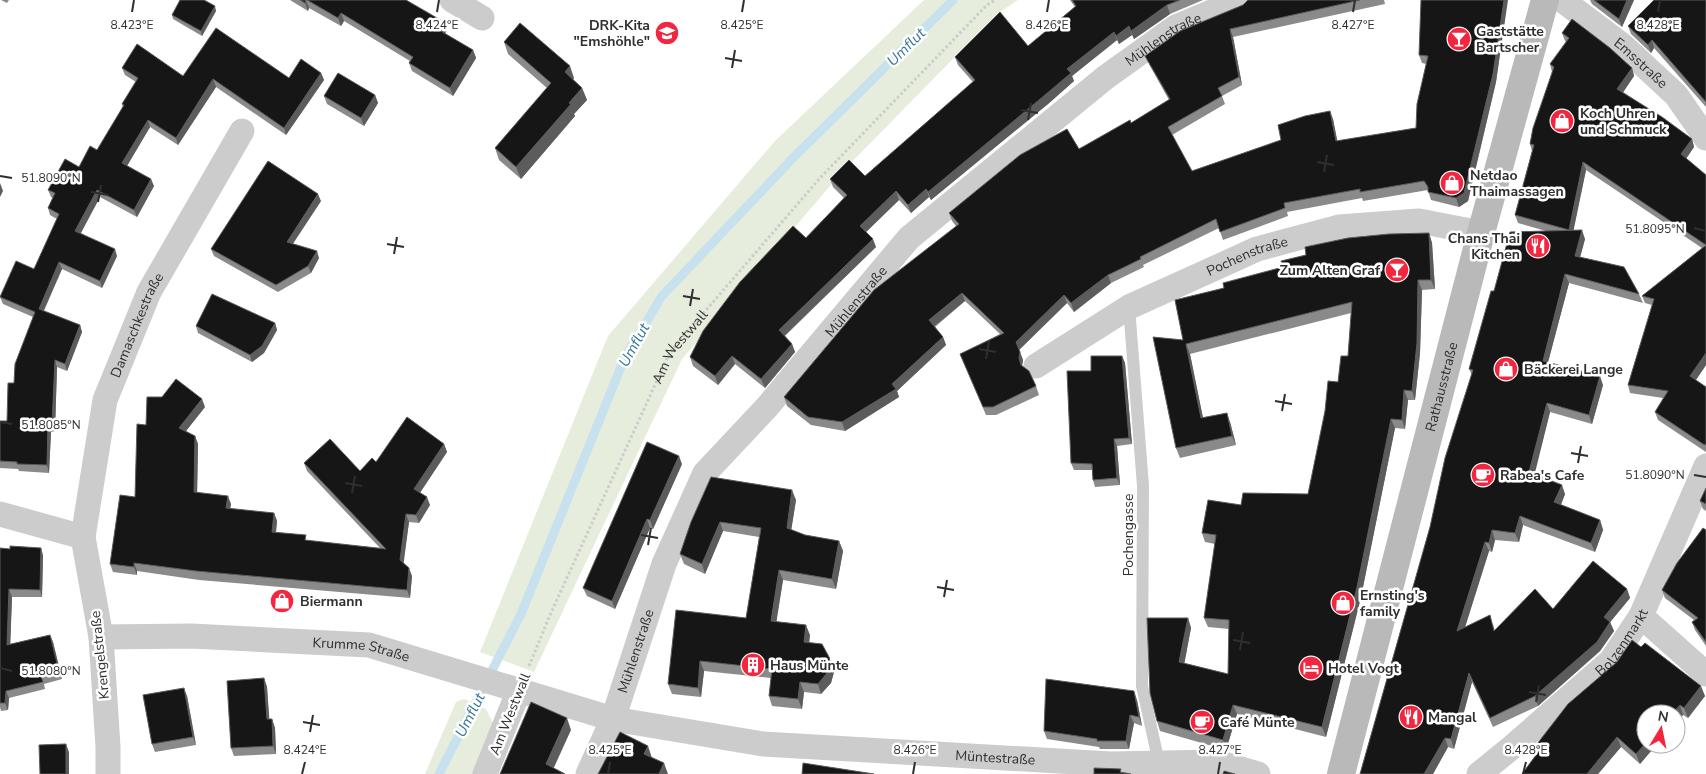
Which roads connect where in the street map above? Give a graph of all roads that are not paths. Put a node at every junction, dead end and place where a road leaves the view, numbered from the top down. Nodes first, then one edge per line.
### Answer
1 (452, 0) edge
2 (1240, 0) edge
3 (1545, 0) edge
4 (1562, 0) edge
5 (482, 18) dead end
6 (242, 131) dead end
7 (1706, 138) edge
8 (1481, 233) junction
9 (1129, 307) junction
10 (1036, 366) dead end
11 (1706, 466) edge
12 (0, 514) edge
13 (83, 537) junction
14 (1641, 616) junction
15 (101, 637) junction
16 (1706, 674) edge
17 (509, 687) junction
18 (613, 719) junction
19 (1158, 763) junction
20 (108, 774) edge
21 (485, 774) edge
22 (588, 774) edge
23 (1258, 774) edge
24 (1341, 774) edge
25 (1479, 774) edge

1 - 5 street
2 - 18 street, Mühlenstraße
3 - 8 street, Rathausstraße
4 - 7 street, Emsstraße
6 - 13 street, Damaschkestraße
8 - 9 street, Pochenstraße
8 - 24 street, Rathausstraße
9 - 10 street, Pochenstraße
9 - 19 lane, Pochengasse
11 - 14 street, Bolzenmarkt
12 - 13 street
13 - 15 street, Krengelstraße
14 - 16 street
14 - 25 street, Bolzenmarkt
15 - 17 street, Krumme Straße
15 - 20 street, Krengelstraße
17 - 18 street, Krumme Straße
17 - 21 street, Am Westwall
18 - 19 street, Müntestraße
18 - 22 street, Mühlenstraße
19 - 23 street, Müntestraße

